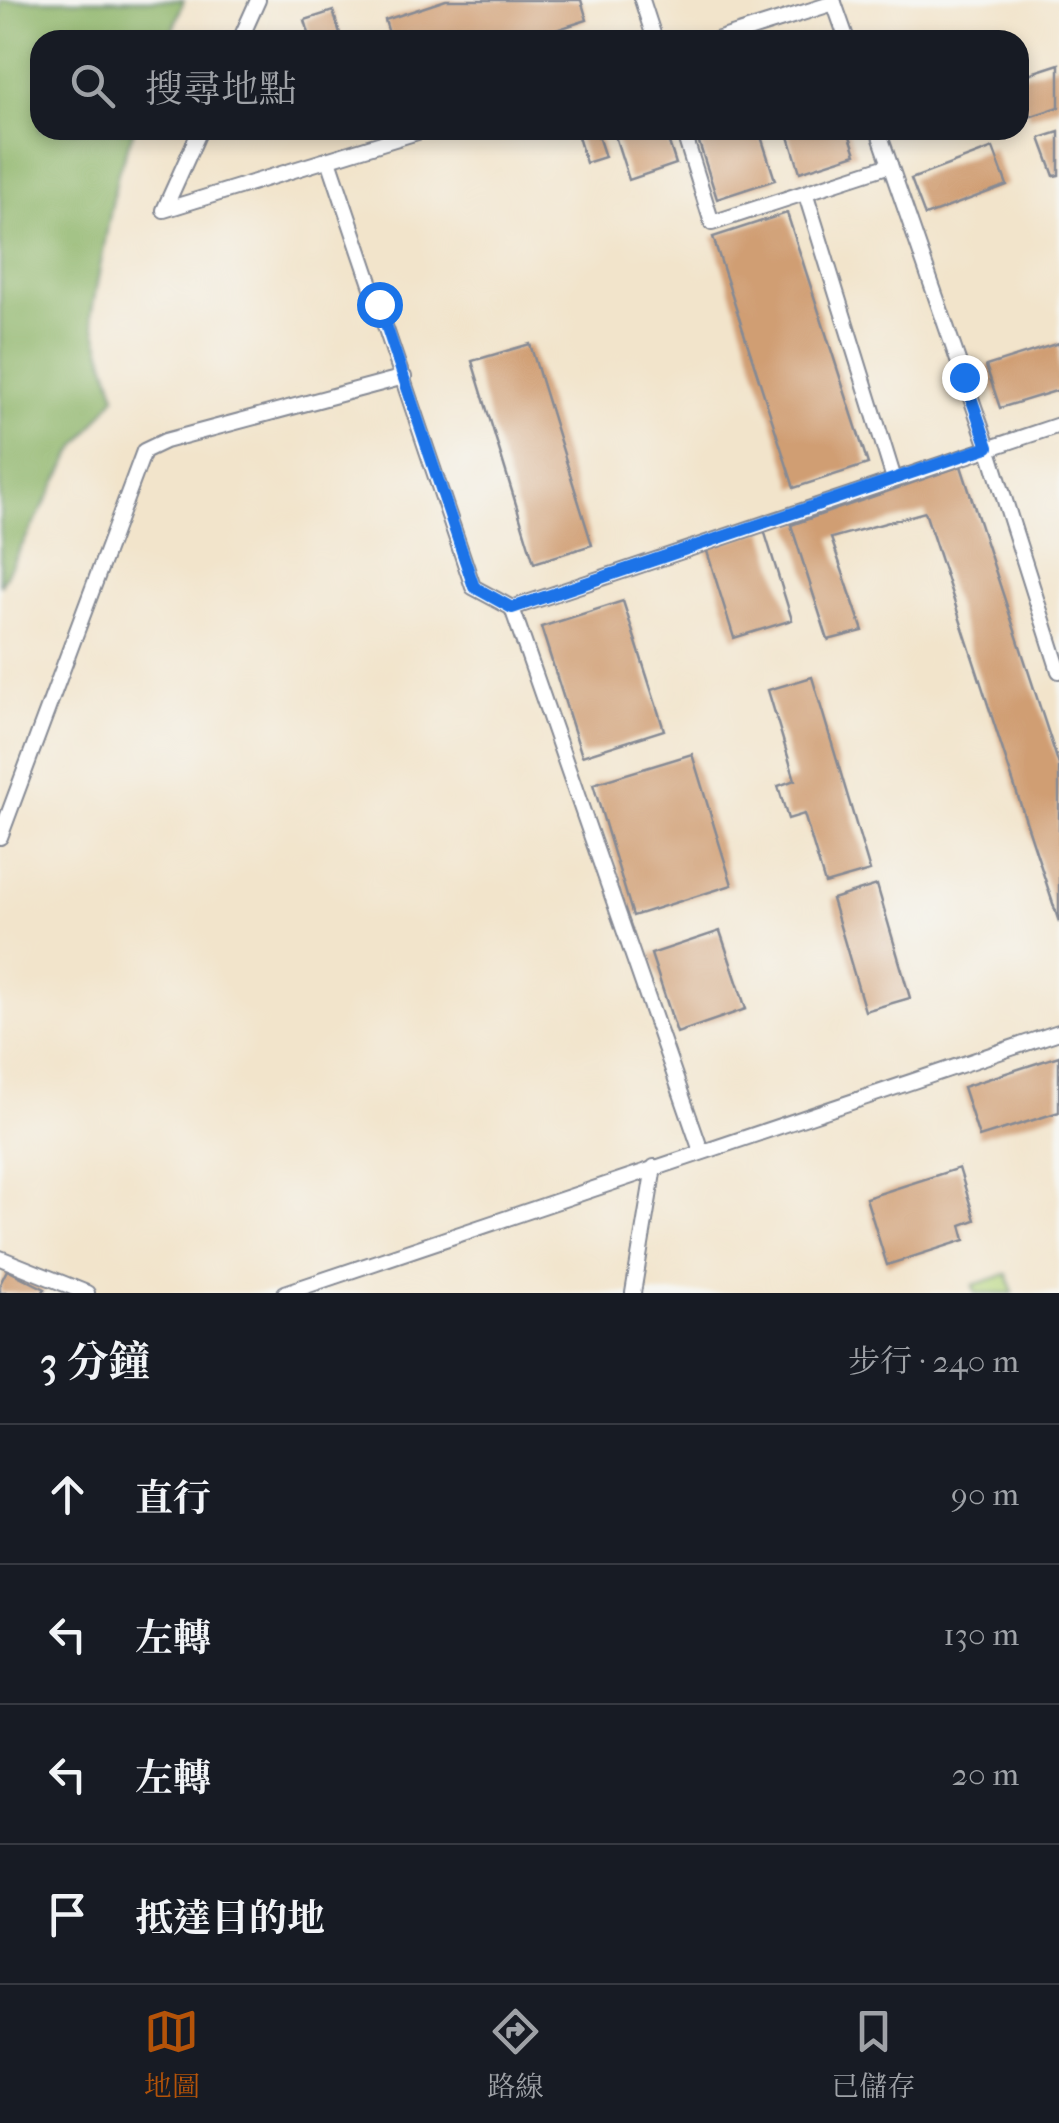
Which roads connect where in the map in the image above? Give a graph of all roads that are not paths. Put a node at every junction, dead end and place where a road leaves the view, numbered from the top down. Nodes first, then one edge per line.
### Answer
1 (258, 0) edge
2 (642, 0) edge
3 (834, 2) edge
4 (244, 30) edge
5 (652, 30) edge
6 (747, 30) edge
7 (844, 30) edge
8 (196, 140) edge
9 (392, 140) edge
10 (686, 140) edge
11 (881, 140) edge
12 (328, 160) junction
13 (890, 165) junction
14 (806, 195) junction
15 (404, 377) junction
16 (1059, 424) edge
17 (988, 447) junction
18 (894, 479) junction
19 (512, 608) junction
20 (1059, 672) edge
21 (0, 836) edge
22 (1059, 1032) edge
23 (701, 1151) junction
24 (654, 1167) junction
25 (0, 1258) edge
26 (87, 1293) edge
27 (285, 1293) edge
28 (632, 1293) edge

1 - 4 lane
2 - 5 lane
3 - 6 lane
3 - 7 lane
8 - 12 lane
9 - 12 lane
10 - 14 lane
11 - 13 lane
12 - 15 lane
13 - 14 lane
13 - 17 lane
14 - 18 lane
15 - 19 lane
15 - 21 lane
16 - 17 lane
17 - 18 lane
17 - 20 lane
18 - 19 lane
19 - 23 lane
22 - 23 lane
23 - 24 lane
24 - 27 lane
24 - 28 lane
25 - 26 lane

